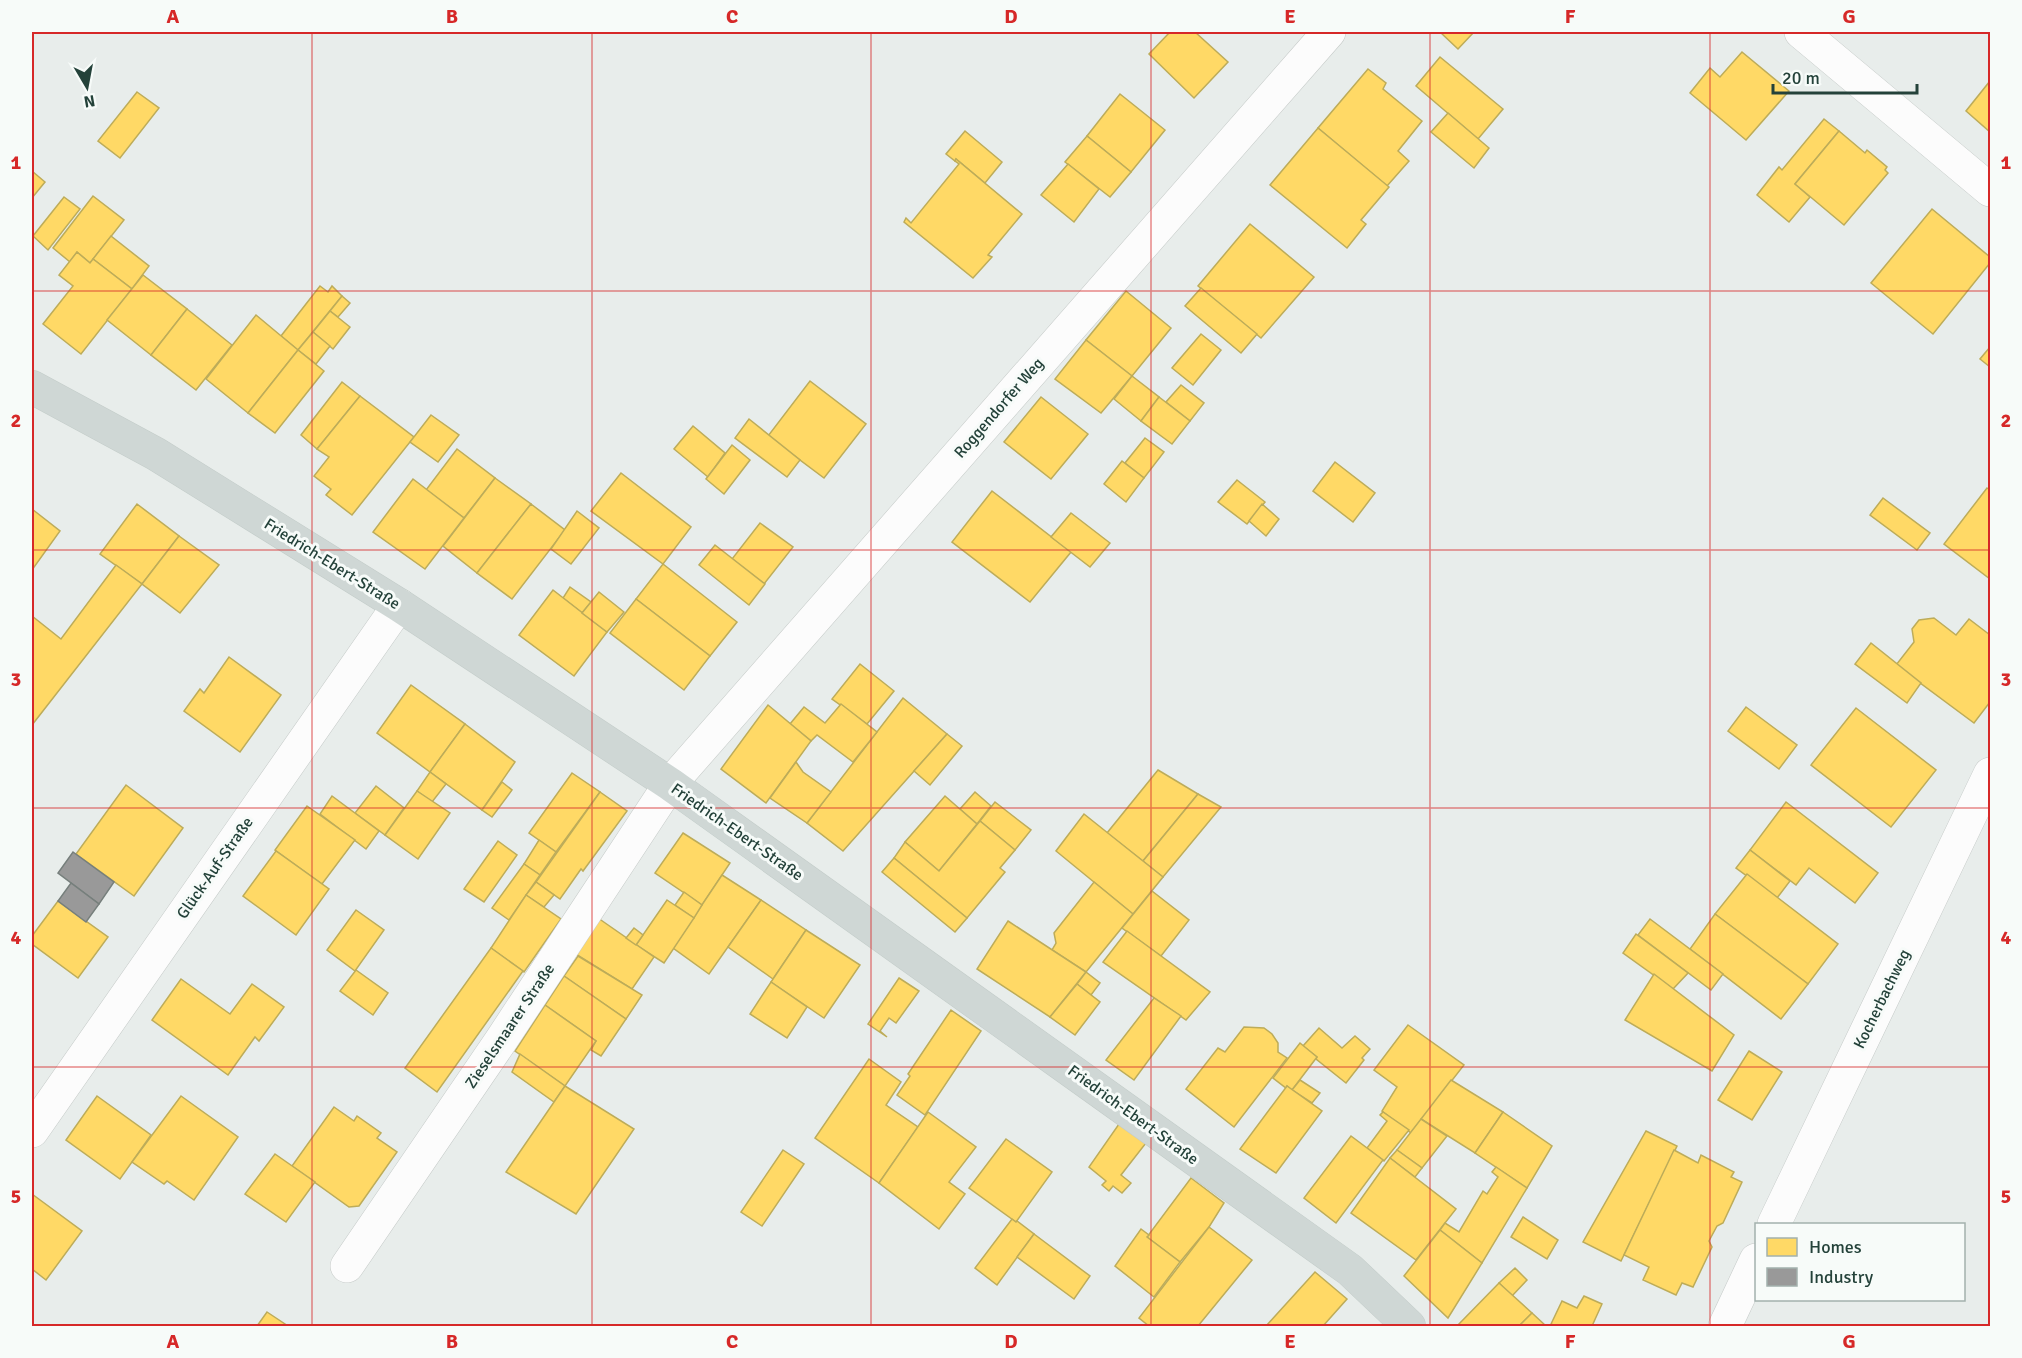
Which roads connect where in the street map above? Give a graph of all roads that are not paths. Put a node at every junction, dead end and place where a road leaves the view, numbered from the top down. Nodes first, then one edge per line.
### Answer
1 (1329, 32) edge
2 (1801, 32) edge
3 (1990, 190) edge
4 (32, 387) edge
5 (399, 605) junction
6 (1990, 774) edge
7 (670, 784) junction
8 (32, 1131) edge
9 (1774, 1223) edge
10 (1755, 1262) edge
11 (347, 1266) dead end
12 (1409, 1326) edge
13 (1725, 1326) edge

1 - 7 street, Roggendorfer Weg
2 - 3 street
4 - 5 main road, Friedrich-Ebert-Straße
5 - 7 main road, Friedrich-Ebert-Straße
5 - 8 street, Glück-Auf-Straße
6 - 9 street, Kocherbachweg
7 - 11 street, Zieselsmaarer Straße
7 - 12 main road, Friedrich-Ebert-Straße
10 - 13 street

